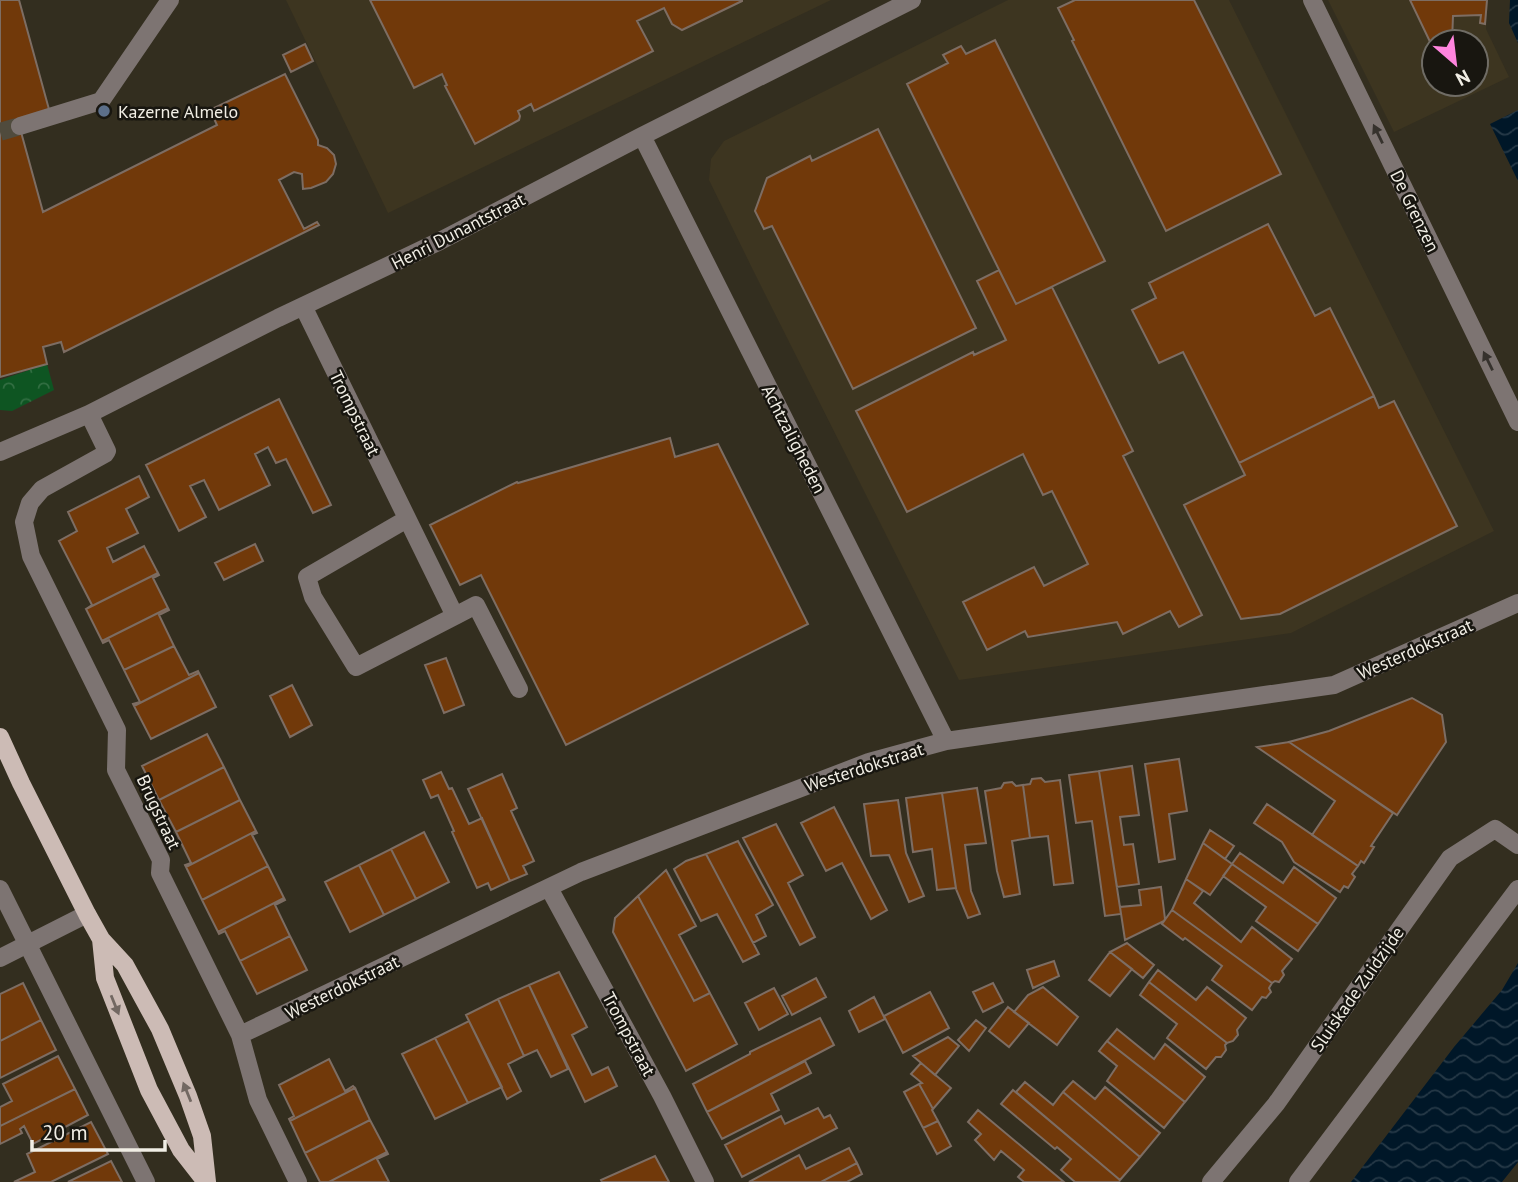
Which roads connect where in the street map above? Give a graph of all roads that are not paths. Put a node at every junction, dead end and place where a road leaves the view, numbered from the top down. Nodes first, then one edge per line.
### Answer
1 (170, 0) edge
2 (912, 0) edge
3 (1312, 0) edge
4 (20, 126) tunnel mouth
5 (642, 136) junction
6 (303, 306) junction
7 (89, 414) junction
8 (1518, 422) edge
9 (0, 452) edge
10 (407, 519) junction
11 (1518, 603) edge
12 (455, 616) junction
13 (519, 688) dead end
14 (0, 737) edge
15 (946, 741) junction
16 (1518, 845) edge
17 (550, 888) junction
18 (1518, 889) edge
19 (0, 890) edge
20 (88, 914) junction
21 (101, 939) junction
22 (27, 944) junction
23 (0, 958) edge
24 (240, 1035) junction
25 (146, 1182) edge
26 (207, 1182) edge
27 (298, 1182) edge
28 (705, 1182) edge
29 (1211, 1182) edge
30 (1298, 1182) edge

1 - 4 street
2 - 5 street, Henri Dunantstraat
8 -> 3 street, De Grenzen
5 - 6 street, Henri Dunantstraat
5 - 15 street, Achtzaligheden
6 - 7 street, Henri Dunantstraat
6 - 10 street, Trompstraat
7 - 9 street, Henri Dunantstraat
7 - 24 street, Brugstraat
10 - 12 street, Trompstraat
10 - 12 street
11 - 15 street, Westerdokstraat
12 - 13 street
14 - 20 main road
15 - 17 street, Westerdokstraat
16 - 29 street, Sluiskade Zuidzijde
17 - 24 street, Westerdokstraat
17 - 28 street, Trompstraat
18 - 30 street
19 - 22 street
20 - 21 main road
20 - 22 street
21 -> 26 main road
26 -> 21 main road
22 - 23 street
22 - 25 street
24 - 27 street, Brugstraat

